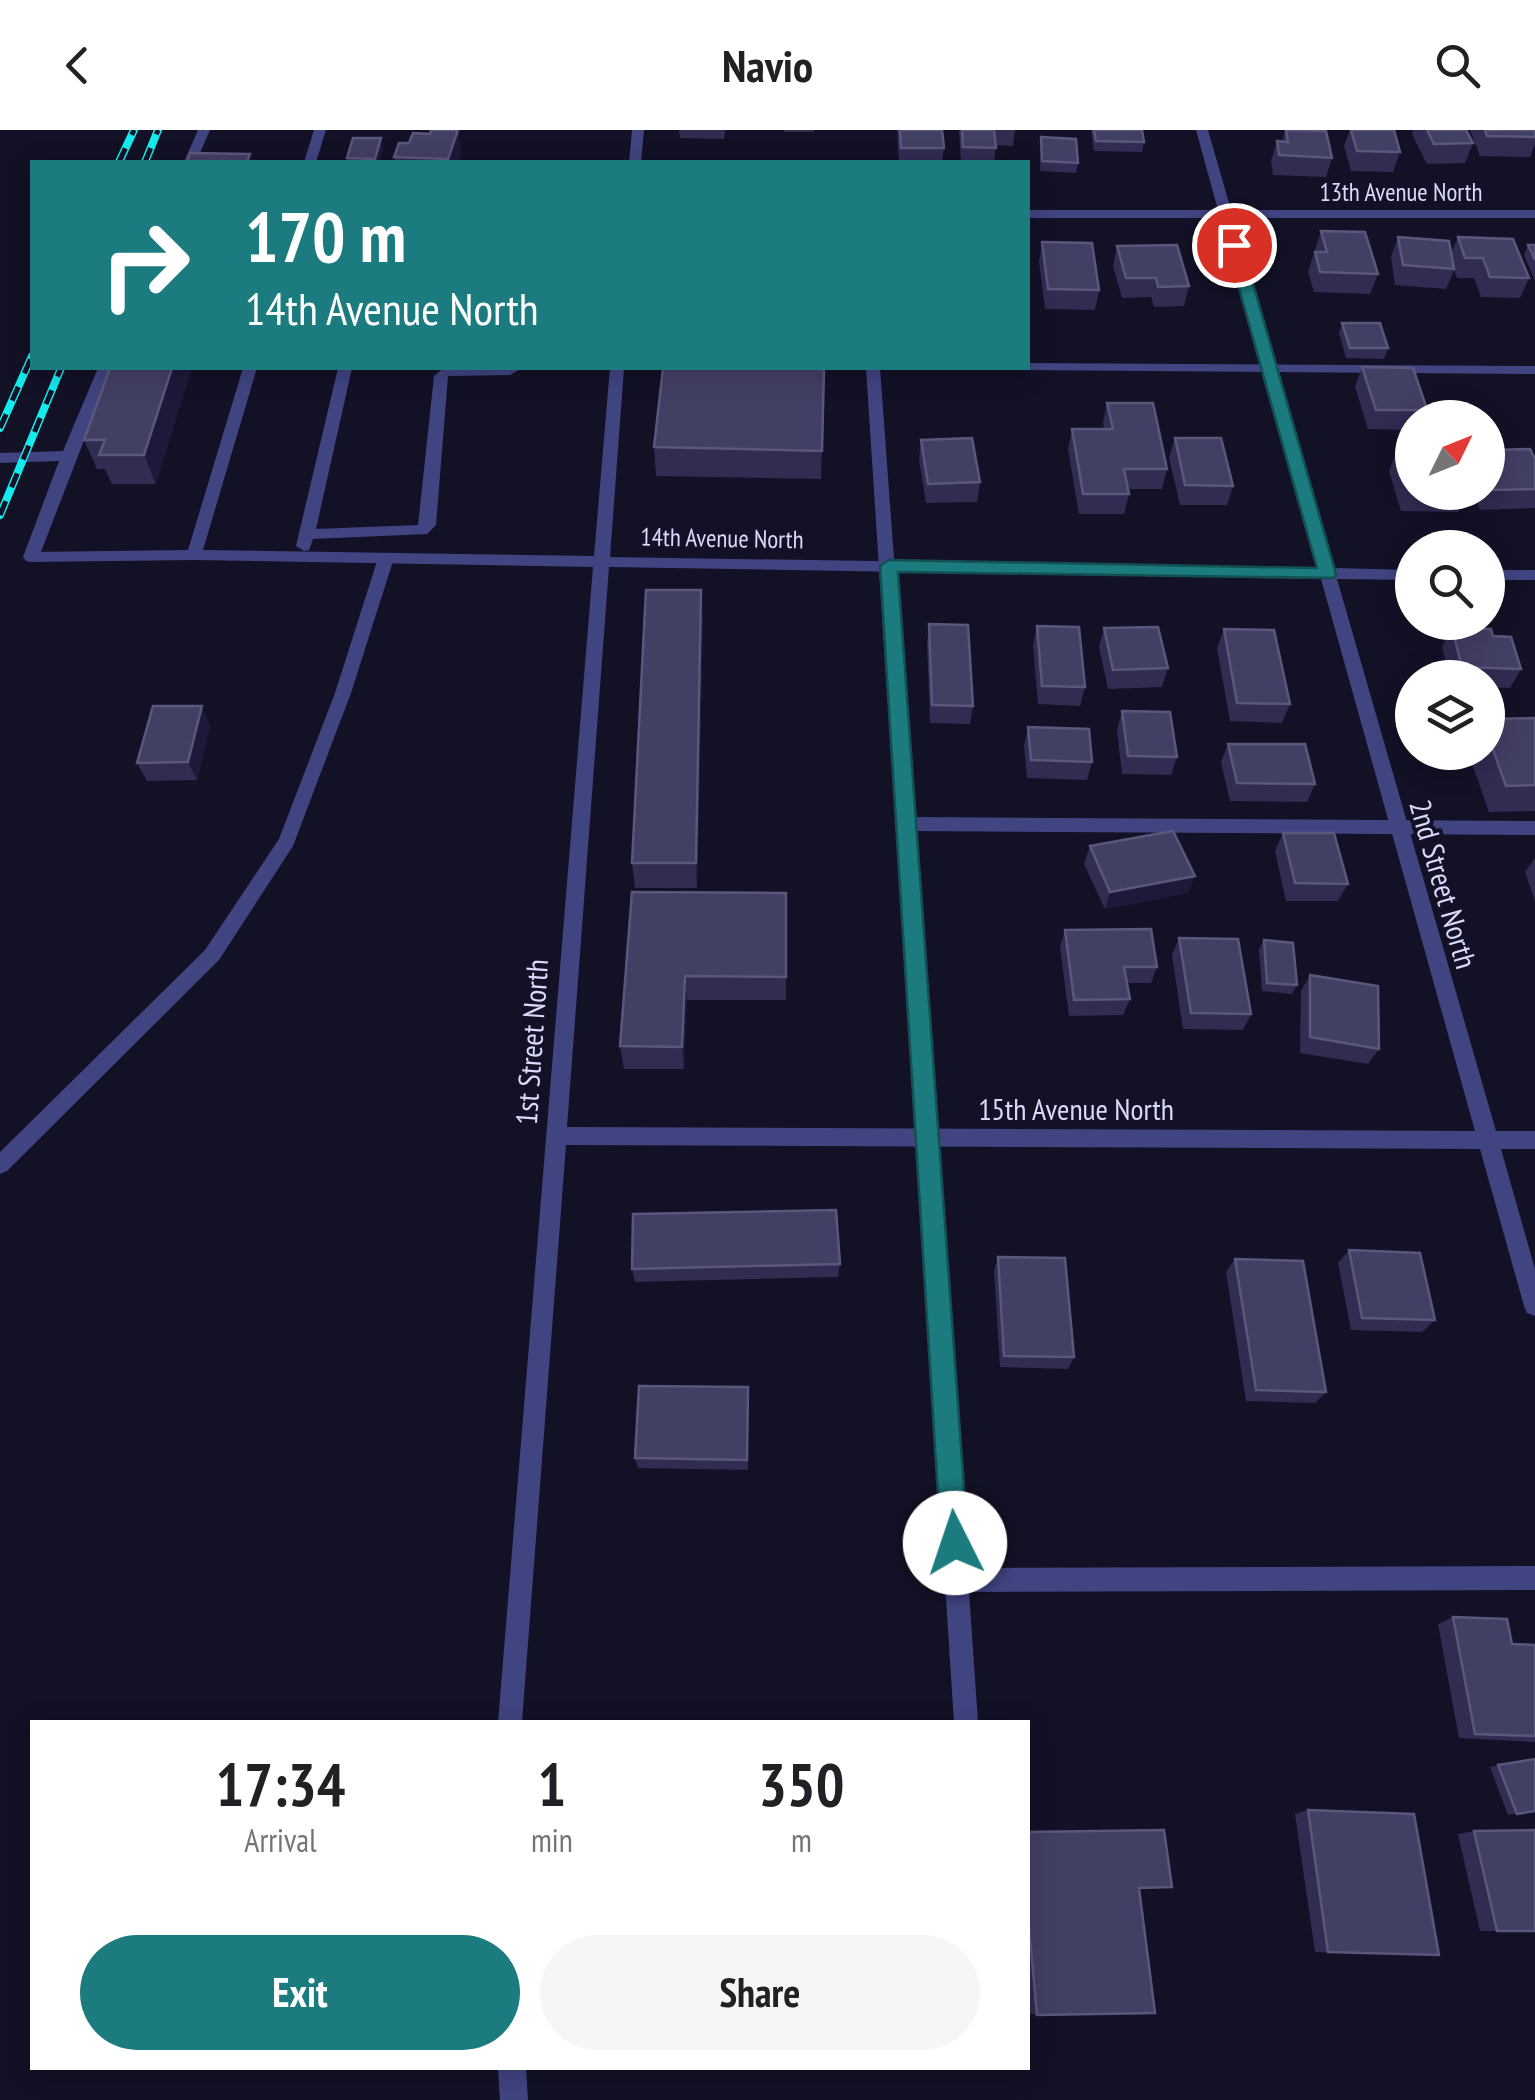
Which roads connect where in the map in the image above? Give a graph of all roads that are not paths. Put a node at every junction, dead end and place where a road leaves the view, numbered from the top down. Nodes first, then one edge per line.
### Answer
1 (204, 130) edge
2 (320, 130) edge
3 (638, 130) edge
4 (1202, 130) edge
5 (191, 160) edge
6 (311, 160) edge
7 (635, 160) edge
8 (1030, 214) edge
9 (1226, 214) junction
10 (1535, 214) edge
11 (1030, 367) edge
12 (1269, 368) junction
13 (104, 370) edge
14 (249, 370) edge
15 (345, 370) edge
16 (512, 370) edge
17 (617, 370) edge
18 (873, 370) edge
19 (1535, 370) edge
20 (68, 456) junction
21 (0, 458) edge
22 (306, 534) junction
23 (194, 555) junction
24 (301, 556) junction
25 (386, 558) junction
26 (602, 562) junction
27 (889, 566) junction
28 (1327, 574) junction
29 (1395, 574) edge
30 (1505, 575) edge
31 (1535, 575) edge
32 (906, 824) junction
33 (1399, 828) junction
34 (1535, 828) edge
35 (556, 1136) junction
36 (928, 1137) junction
37 (1488, 1140) junction
38 (1535, 1140) edge
39 (0, 1165) edge
40 (1535, 1306) edge
41 (1535, 1578) edge
42 (957, 1580) junction
43 (510, 1720) edge
44 (966, 1720) edge
45 (512, 2070) edge
46 (514, 2100) edge

1 - 5 street
2 - 6 street
3 - 7 street
4 - 9 street, 2nd Street North
8 - 9 street, 13th Avenue North
9 - 10 street, 13th Avenue North
9 - 12 street, 2nd Street North
11 - 12 street
12 - 19 street
12 - 28 street, 2nd Street North
13 - 20 street
14 - 23 street
15 - 22 street
16 - 22 street
17 - 26 street, 1st Street North
18 - 27 street
20 - 21 street
20 - 23 street, 14th Avenue North
22 - 24 street
23 - 24 street, 14th Avenue North
24 - 25 street, 14th Avenue North
25 - 26 street, 14th Avenue North
25 - 39 street
26 - 27 street, 14th Avenue North
26 - 35 street, 1st Street North
27 - 28 street, 14th Avenue North
27 - 32 street
28 - 29 street, 14th Avenue North
28 - 33 street, 2nd Street North
30 - 31 street
32 - 33 street
32 - 36 street
33 - 34 street
33 - 37 street, 2nd Street North
35 - 36 street, 15th Avenue North
35 - 43 street, 1st Street North
36 - 37 street, 15th Avenue North
36 - 42 street
37 - 38 street, 15th Avenue North
37 - 40 street, 2nd Street North
41 - 42 street
42 - 44 street
45 - 46 street

